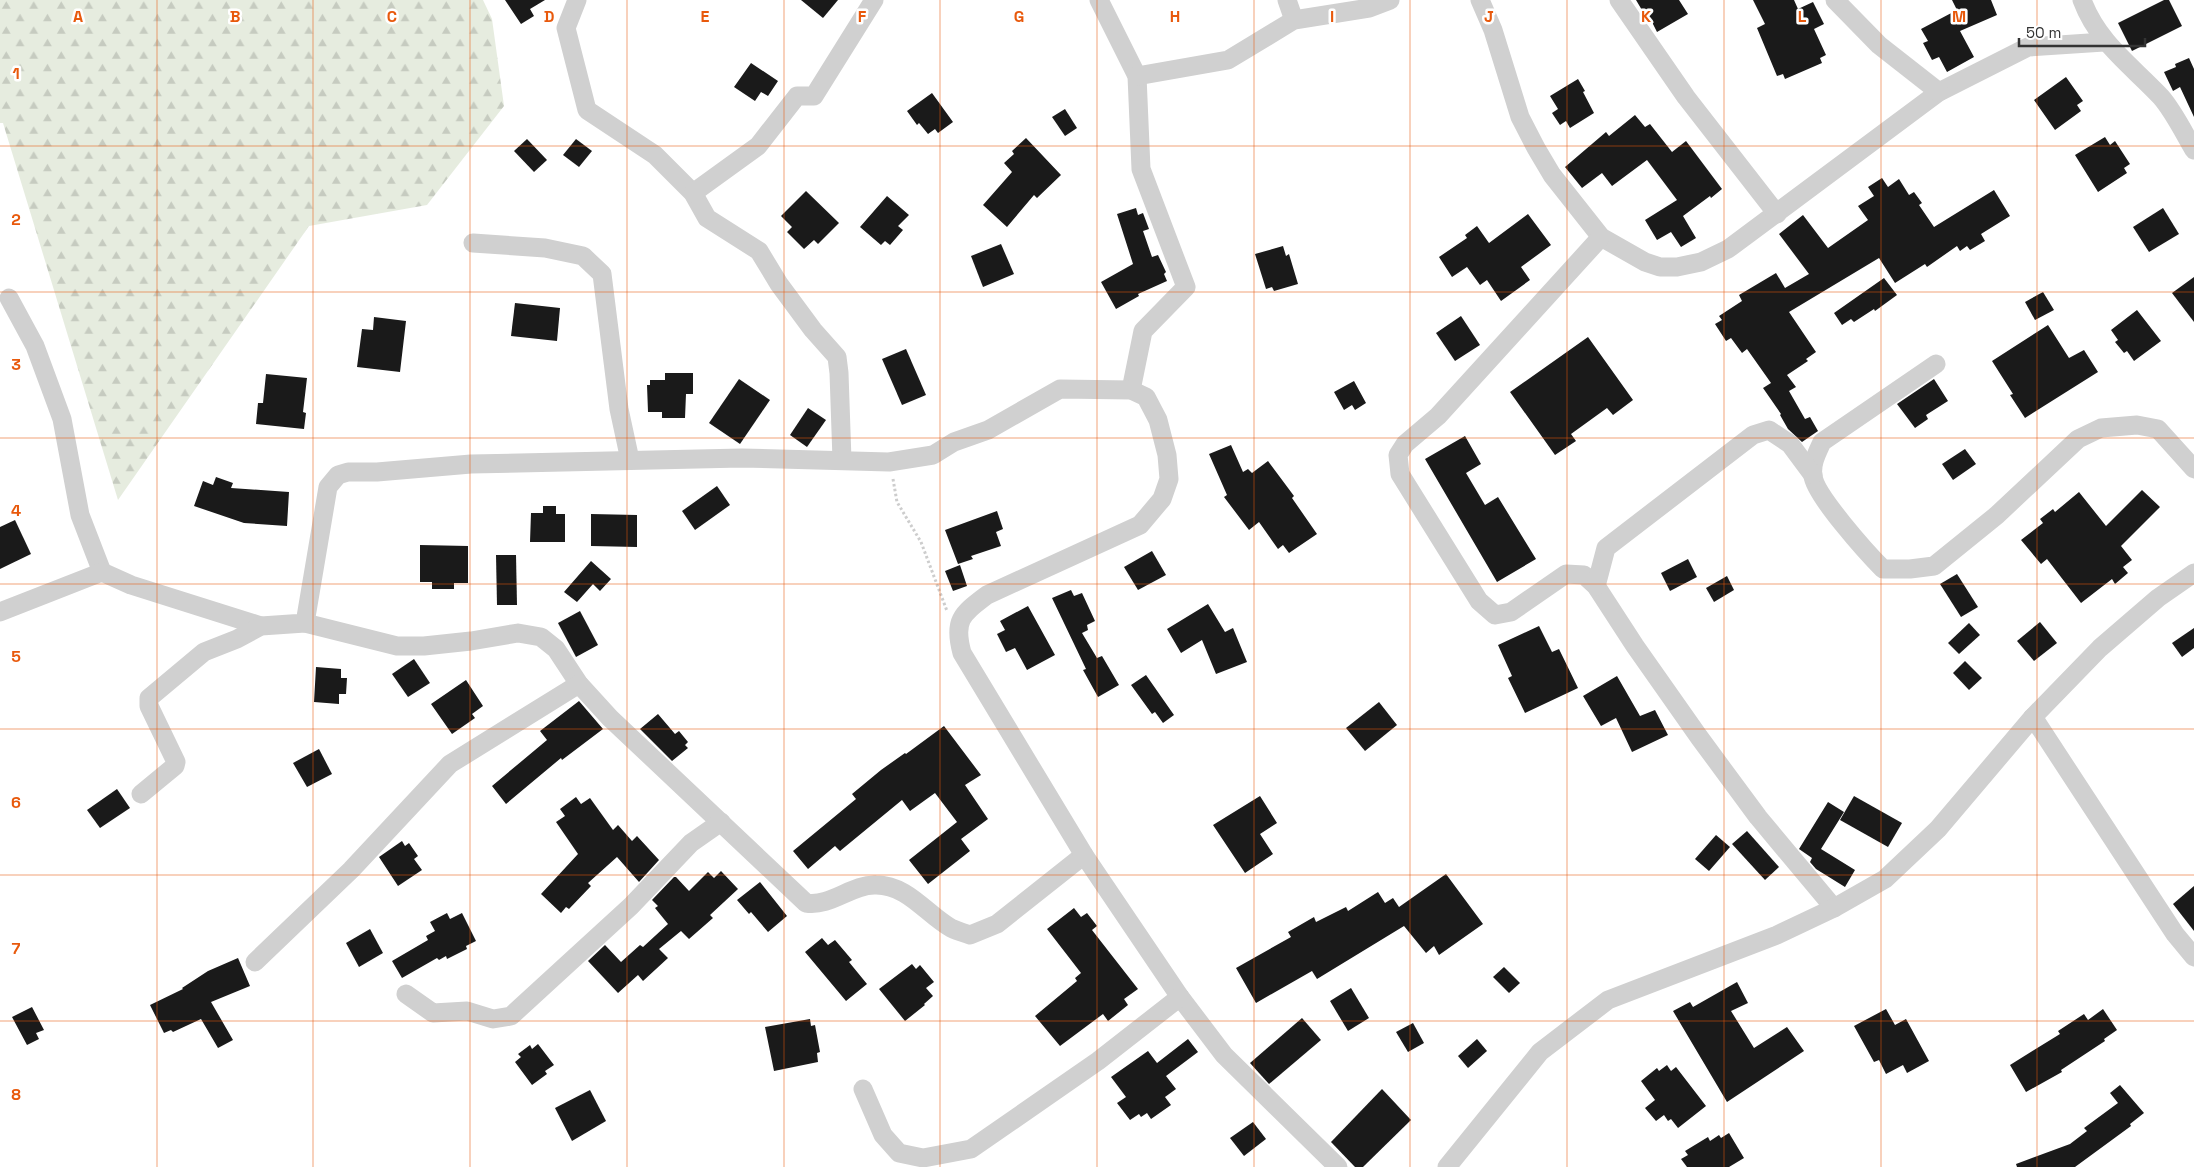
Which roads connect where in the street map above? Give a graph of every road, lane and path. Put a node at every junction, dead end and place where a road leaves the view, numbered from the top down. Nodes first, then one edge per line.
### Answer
1 (577, 0) edge
2 (874, 0) edge
3 (1099, 0) edge
4 (1287, 0) edge
5 (1390, 0) edge
6 (1480, 0) edge
7 (1619, 0) edge
8 (1835, 0) edge
9 (2082, 0) edge
10 (1294, 20) junction
11 (2104, 42) junction
12 (1137, 76) junction
13 (1939, 92) junction
14 (2194, 150) edge
15 (693, 193) junction
16 (1777, 214) junction
17 (1601, 237) junction
18 (473, 243) dead end
19 (9, 298) dead end
20 (1936, 364) dead end
21 (1131, 390) junction
22 (630, 460) junction
23 (842, 460) junction
24 (889, 462) junction
25 (2194, 469) edge
26 (1813, 475) junction
27 (102, 572) junction
28 (2194, 573) edge
29 (1596, 586) junction
30 (0, 612) edge
31 (304, 623) junction
32 (261, 626) junction
33 (957, 634) junction
34 (579, 684) junction
35 (2033, 717) junction
36 (140, 794) dead end
37 (720, 822) junction
38 (1084, 855) junction
39 (1834, 908) junction
40 (2194, 957) edge
41 (256, 962) dead end
42 (406, 994) dead end
43 (1180, 997) junction
44 (863, 1090) dead end
45 (1338, 1167) edge
46 (1447, 1167) edge

1 - 15 street
2 - 15 street
3 - 12 street
4 - 10 street
5 - 10 street
6 - 17 street
7 - 16 street
8 - 13 street
9 - 11 street
10 - 12 street
11 - 13 street
11 - 14 street
12 - 21 street
13 - 16 street
15 - 23 street
16 - 17 street
17 - 29 street
18 - 22 street
19 - 27 street
20 - 26 street
21 - 24 street
21 - 33 street
22 - 23 street
22 - 31 street
23 - 24 street
24 - 33 path
25 - 26 street
26 - 29 street
27 - 30 street
27 - 32 street
28 - 35 street
29 - 39 street
31 - 32 street
31 - 34 street
32 - 36 street
33 - 38 street
34 - 37 street
34 - 41 street
35 - 39 street
35 - 40 street
37 - 38 street
37 - 42 street
38 - 43 street
39 - 46 street
43 - 44 street
43 - 45 street

